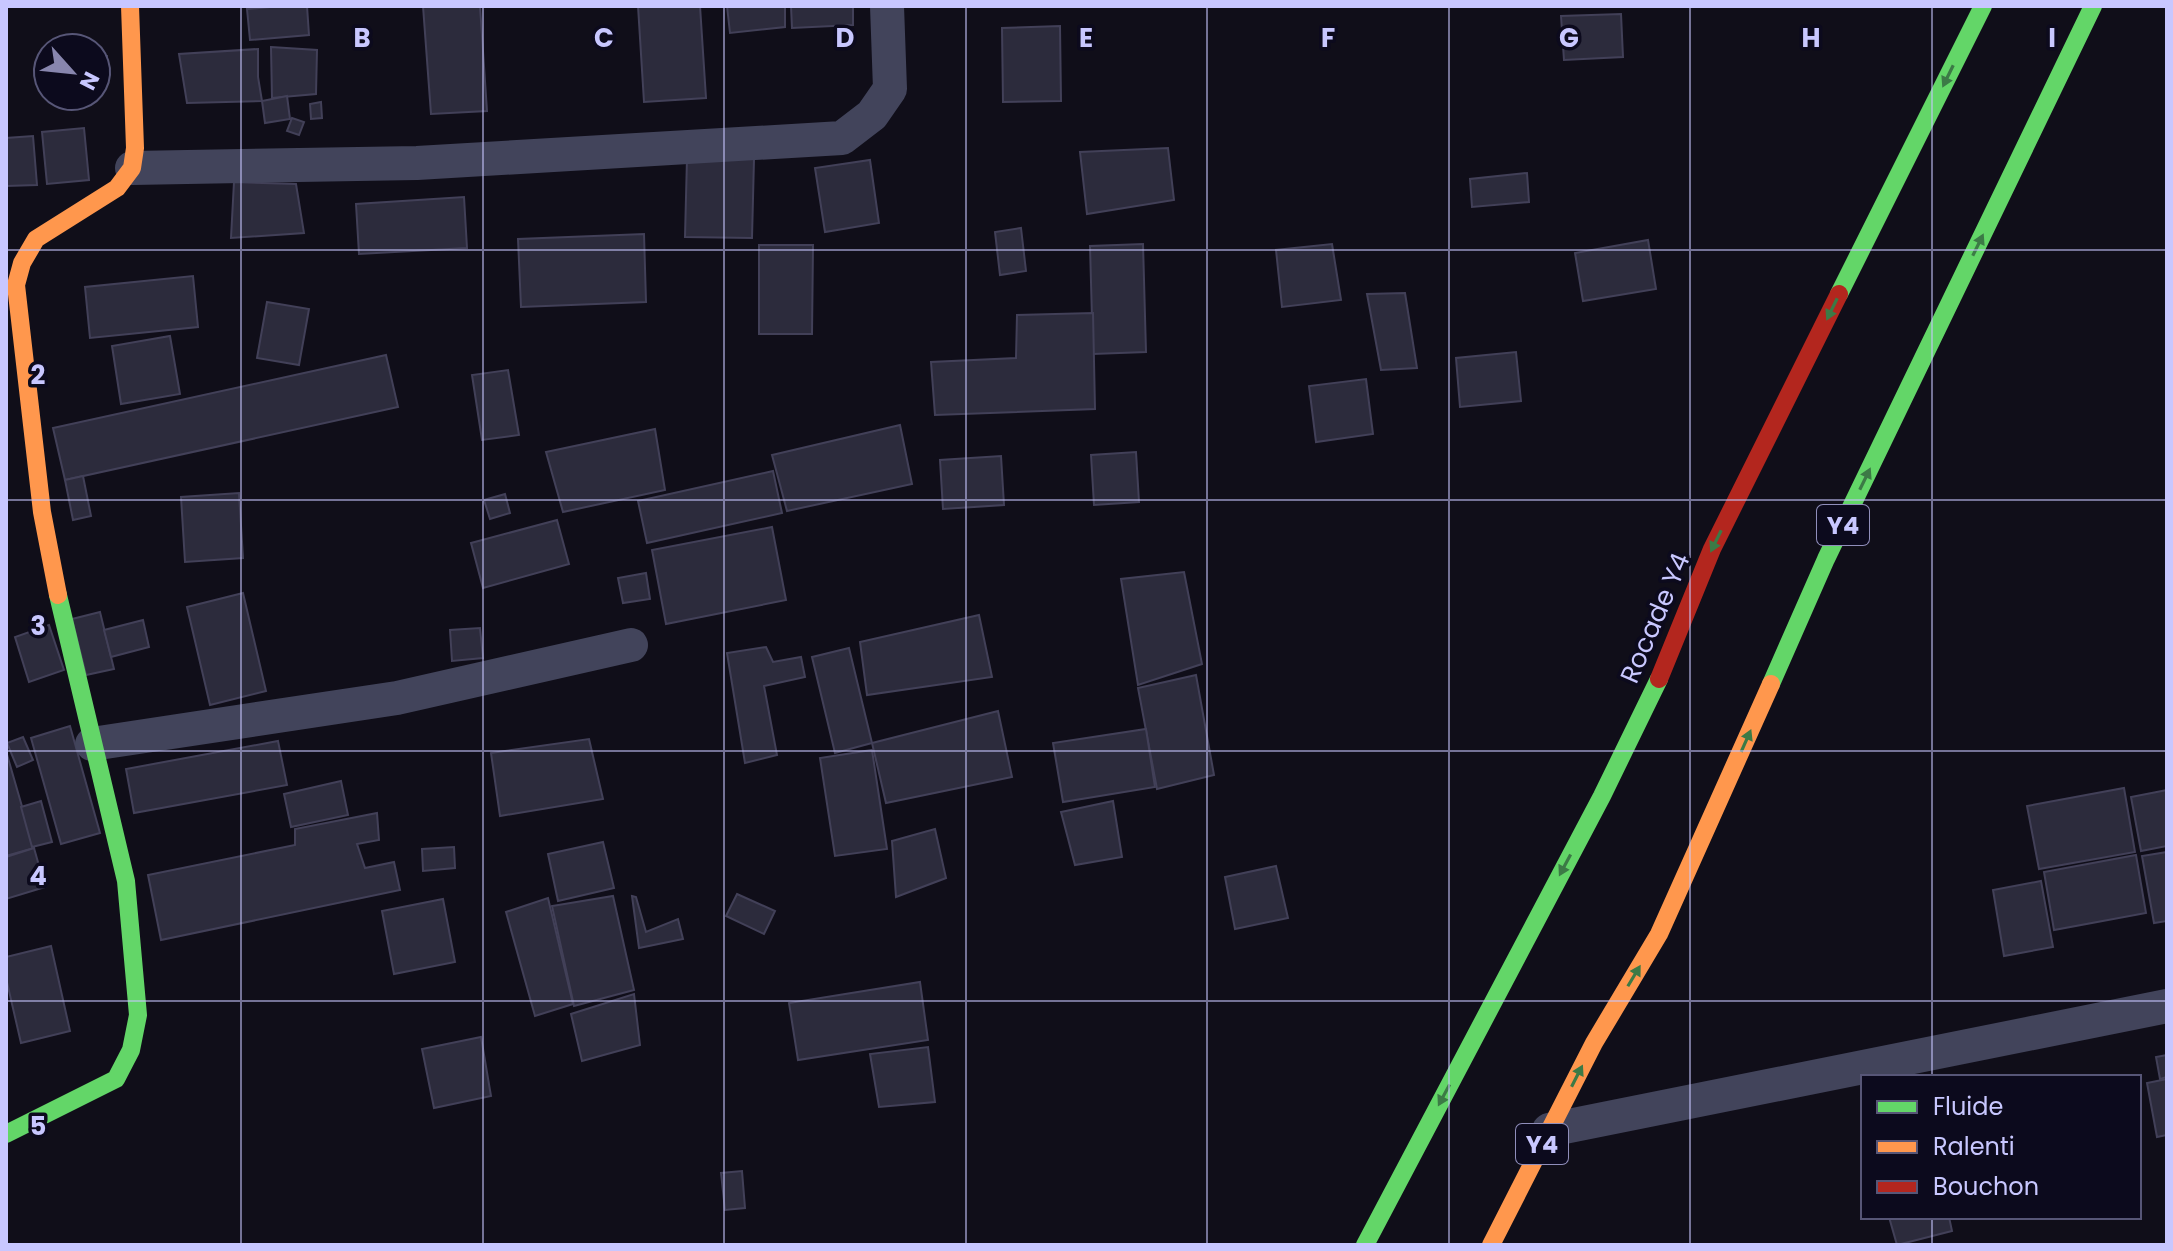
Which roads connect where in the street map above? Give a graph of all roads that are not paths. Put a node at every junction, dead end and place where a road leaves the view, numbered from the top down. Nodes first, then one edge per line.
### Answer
1 (130, 6) edge
2 (887, 6) edge
3 (1983, 6) edge
4 (2093, 6) edge
5 (132, 168) junction
6 (631, 645) dead end
7 (92, 744) junction
8 (2167, 1006) edge
9 (1549, 1130) junction
10 (6, 1134) edge
11 (1365, 1245) edge
12 (1491, 1245) edge

1 - 5 main road
2 - 5 street
3 -> 11 main road, Rocade Y4
9 -> 4 main road, Y4
5 - 7 main road
6 - 7 street
7 - 10 main road
8 - 9 street
9 - 12 main road, Y4

